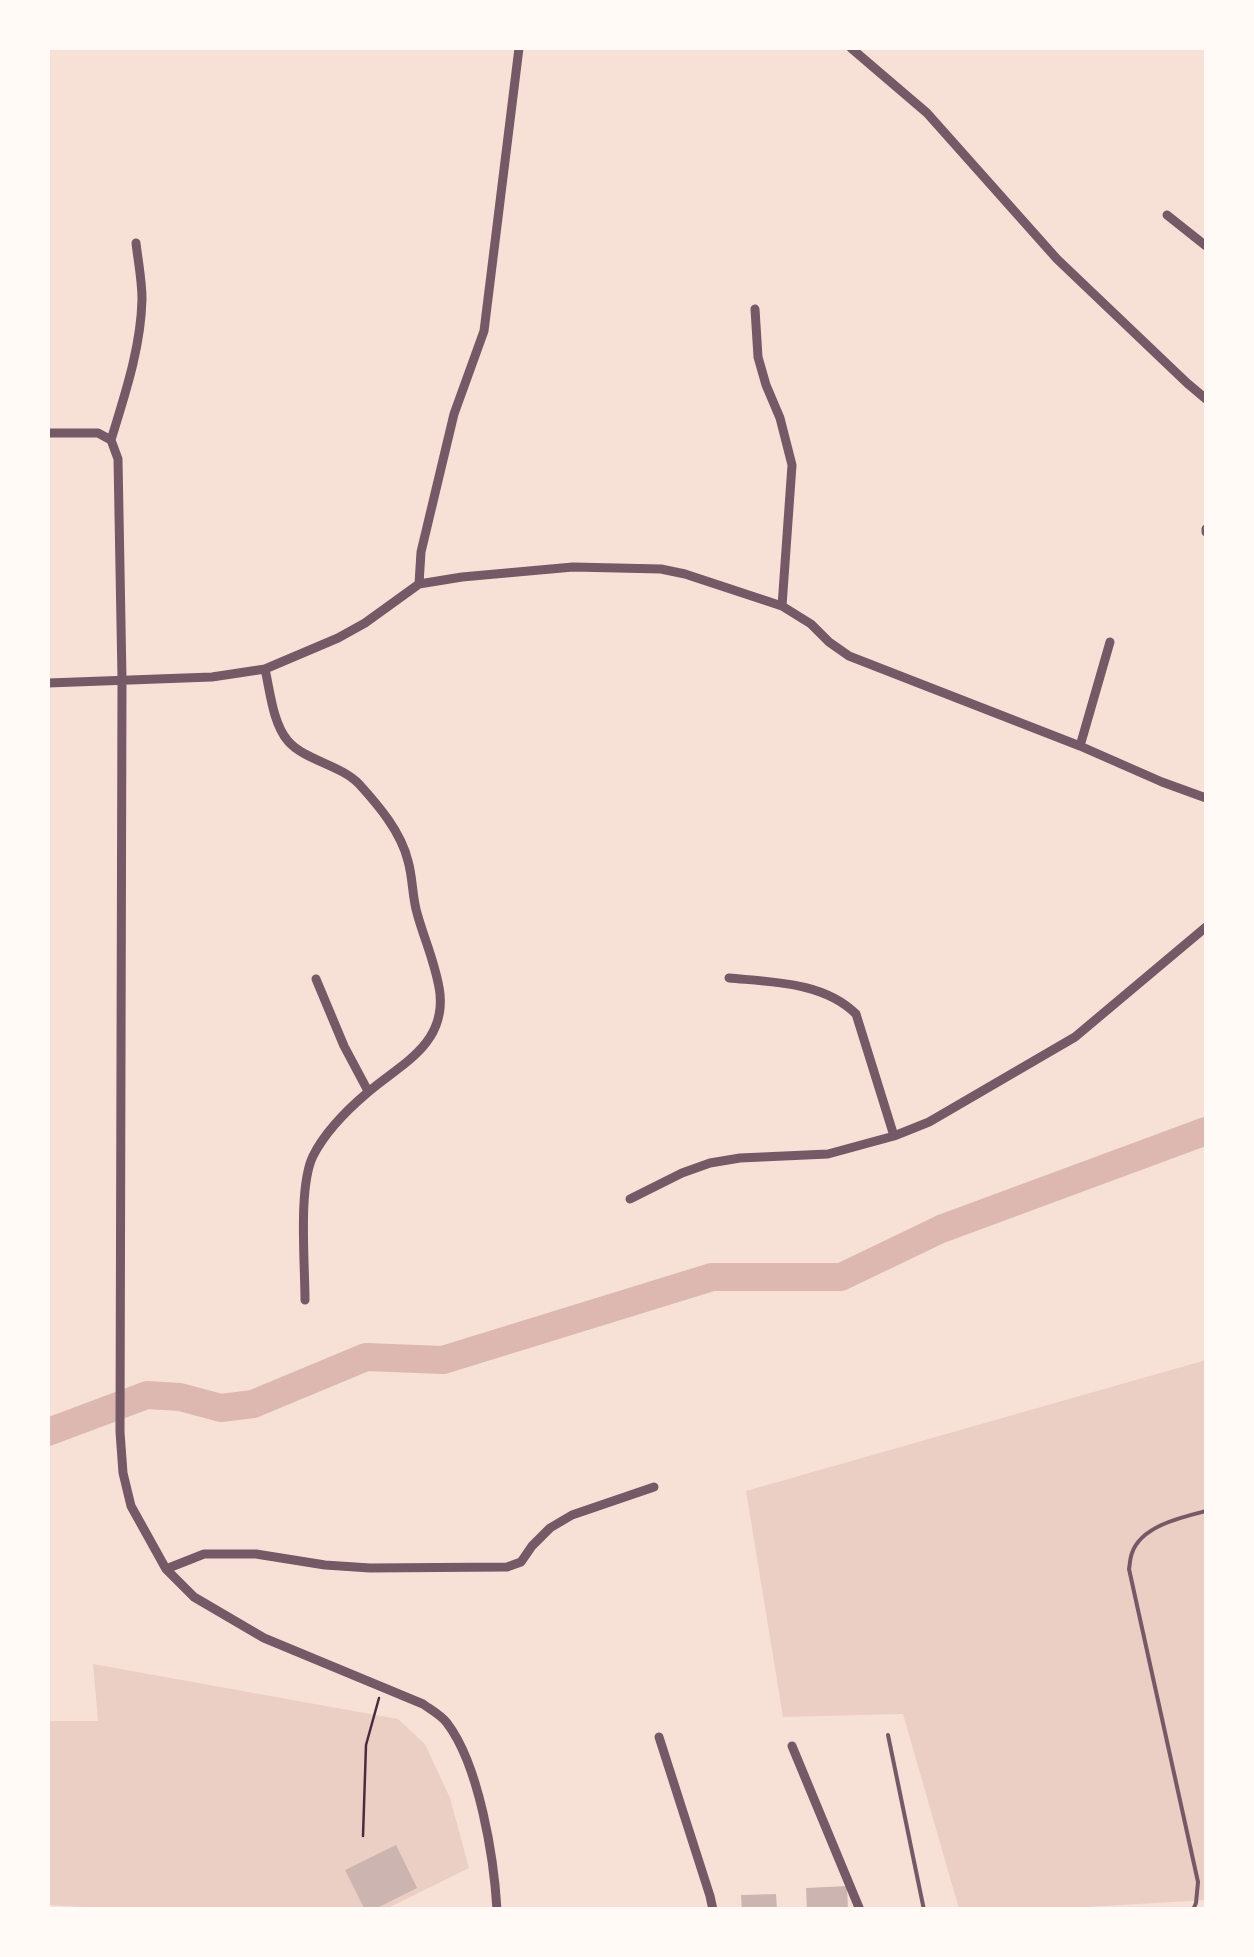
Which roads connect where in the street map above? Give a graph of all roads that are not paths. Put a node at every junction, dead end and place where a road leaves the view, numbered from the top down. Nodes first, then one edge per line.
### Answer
1 (518, 48) edge
2 (851, 48) edge
3 (1167, 215) dead end
4 (136, 242) dead end
5 (1206, 246) edge
6 (755, 310) dead end
7 (1206, 398) edge
8 (48, 432) edge
9 (111, 440) junction
10 (419, 584) junction
11 (782, 606) junction
12 (1110, 642) dead end
13 (265, 670) junction
14 (122, 680) junction
15 (48, 684) edge
16 (1080, 746) junction
17 (1206, 798) edge
18 (1206, 926) edge
19 (729, 978) dead end
20 (316, 980) dead end
21 (368, 1092) junction
22 (894, 1136) junction
23 (630, 1199) dead end
24 (305, 1300) dead end
25 (654, 1487) dead end
26 (1206, 1511) edge
27 (166, 1568) junction
28 (659, 1736) dead end
29 (888, 1736) dead end
30 (792, 1746) dead end
31 (497, 1910) edge
32 (713, 1910) edge
33 (860, 1910) edge
34 (924, 1910) edge
35 (1192, 1910) edge

1 - 10 street
2 - 7 street
3 - 5 street
4 - 9 street
6 - 11 street
8 - 9 street
9 - 14 street
10 - 11 street
10 - 13 street
11 - 16 street
12 - 16 street
13 - 14 street
13 - 21 street
14 - 15 street
14 - 27 street
16 - 17 street
18 - 22 street
19 - 22 street
20 - 21 street
21 - 24 street
22 - 23 street
25 - 27 street
26 - 35 lane
27 - 31 street
28 - 32 street
29 - 34 lane
30 - 33 street

